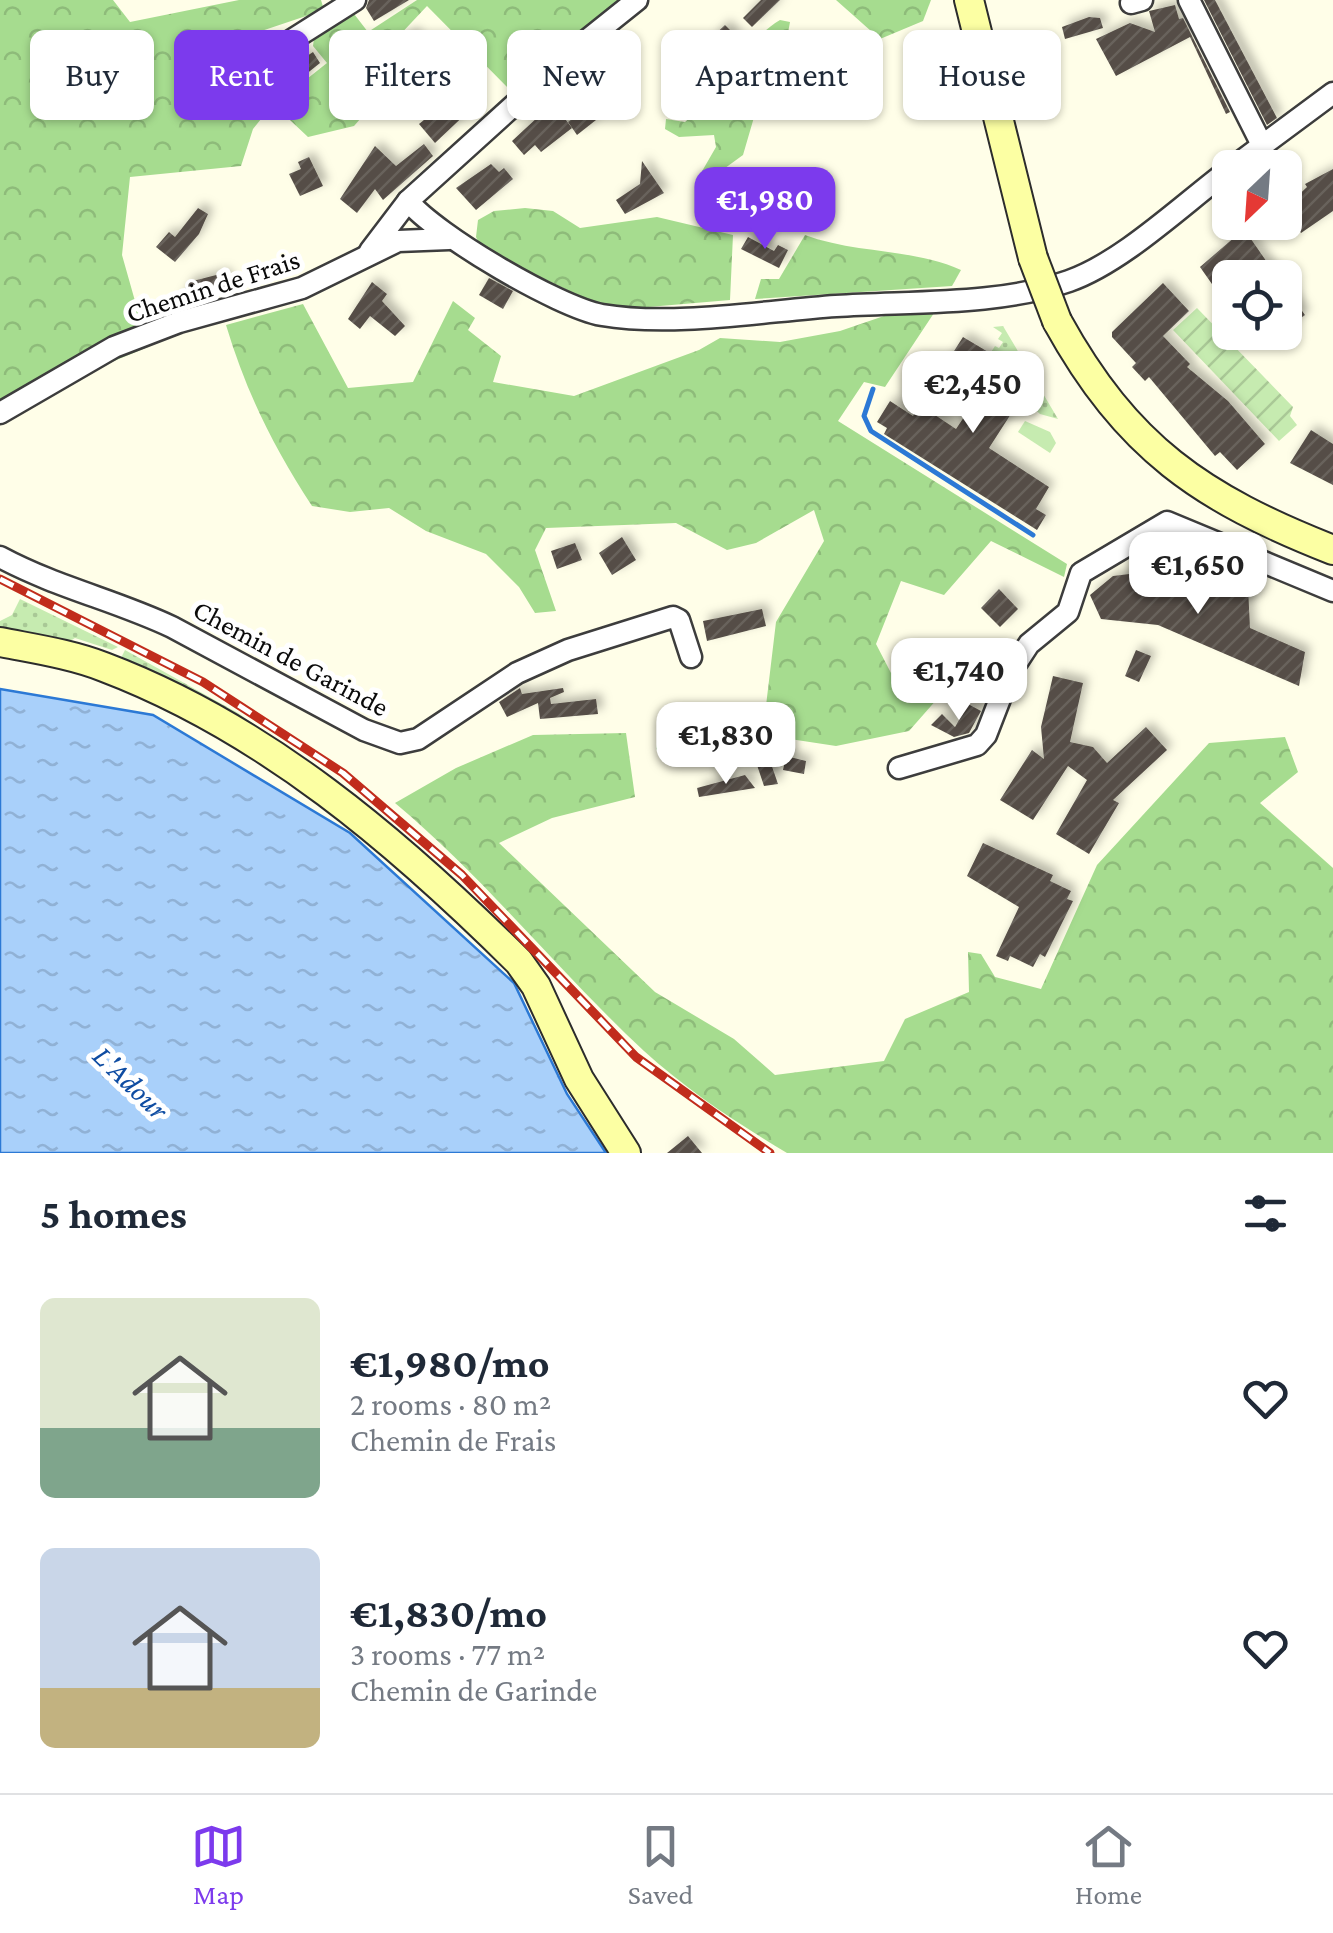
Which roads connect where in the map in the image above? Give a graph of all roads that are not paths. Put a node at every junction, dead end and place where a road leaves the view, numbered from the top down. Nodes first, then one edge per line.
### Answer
1 (355, 0) edge
2 (638, 0) edge
3 (969, 0) edge
4 (986, 0) edge
5 (1189, 0) edge
6 (309, 30) edge
7 (1333, 93) edge
8 (1262, 145) junction
9 (1255, 150) edge
10 (1212, 182) edge
11 (1017, 193) junction
12 (408, 201) junction
13 (452, 239) junction
14 (369, 254) junction
15 (0, 414) edge
16 (1333, 550) edge
17 (0, 558) edge
18 (1333, 591) edge
19 (0, 642) edge
20 (691, 658) dead end
21 (899, 768) dead end
22 (626, 1153) edge

1 - 6 street
2 - 12 street
3 - 11 main road
4 - 11 main road
5 - 8 street
7 - 8 street
8 - 9 street
10 - 13 street
11 - 16 main road, bridge
12 - 13 street
12 - 14 street
13 - 14 street, Chemin de Frais
14 - 15 street, Chemin de Frais
17 - 20 street, Chemin de Garinde
18 - 21 street
19 - 22 main road

